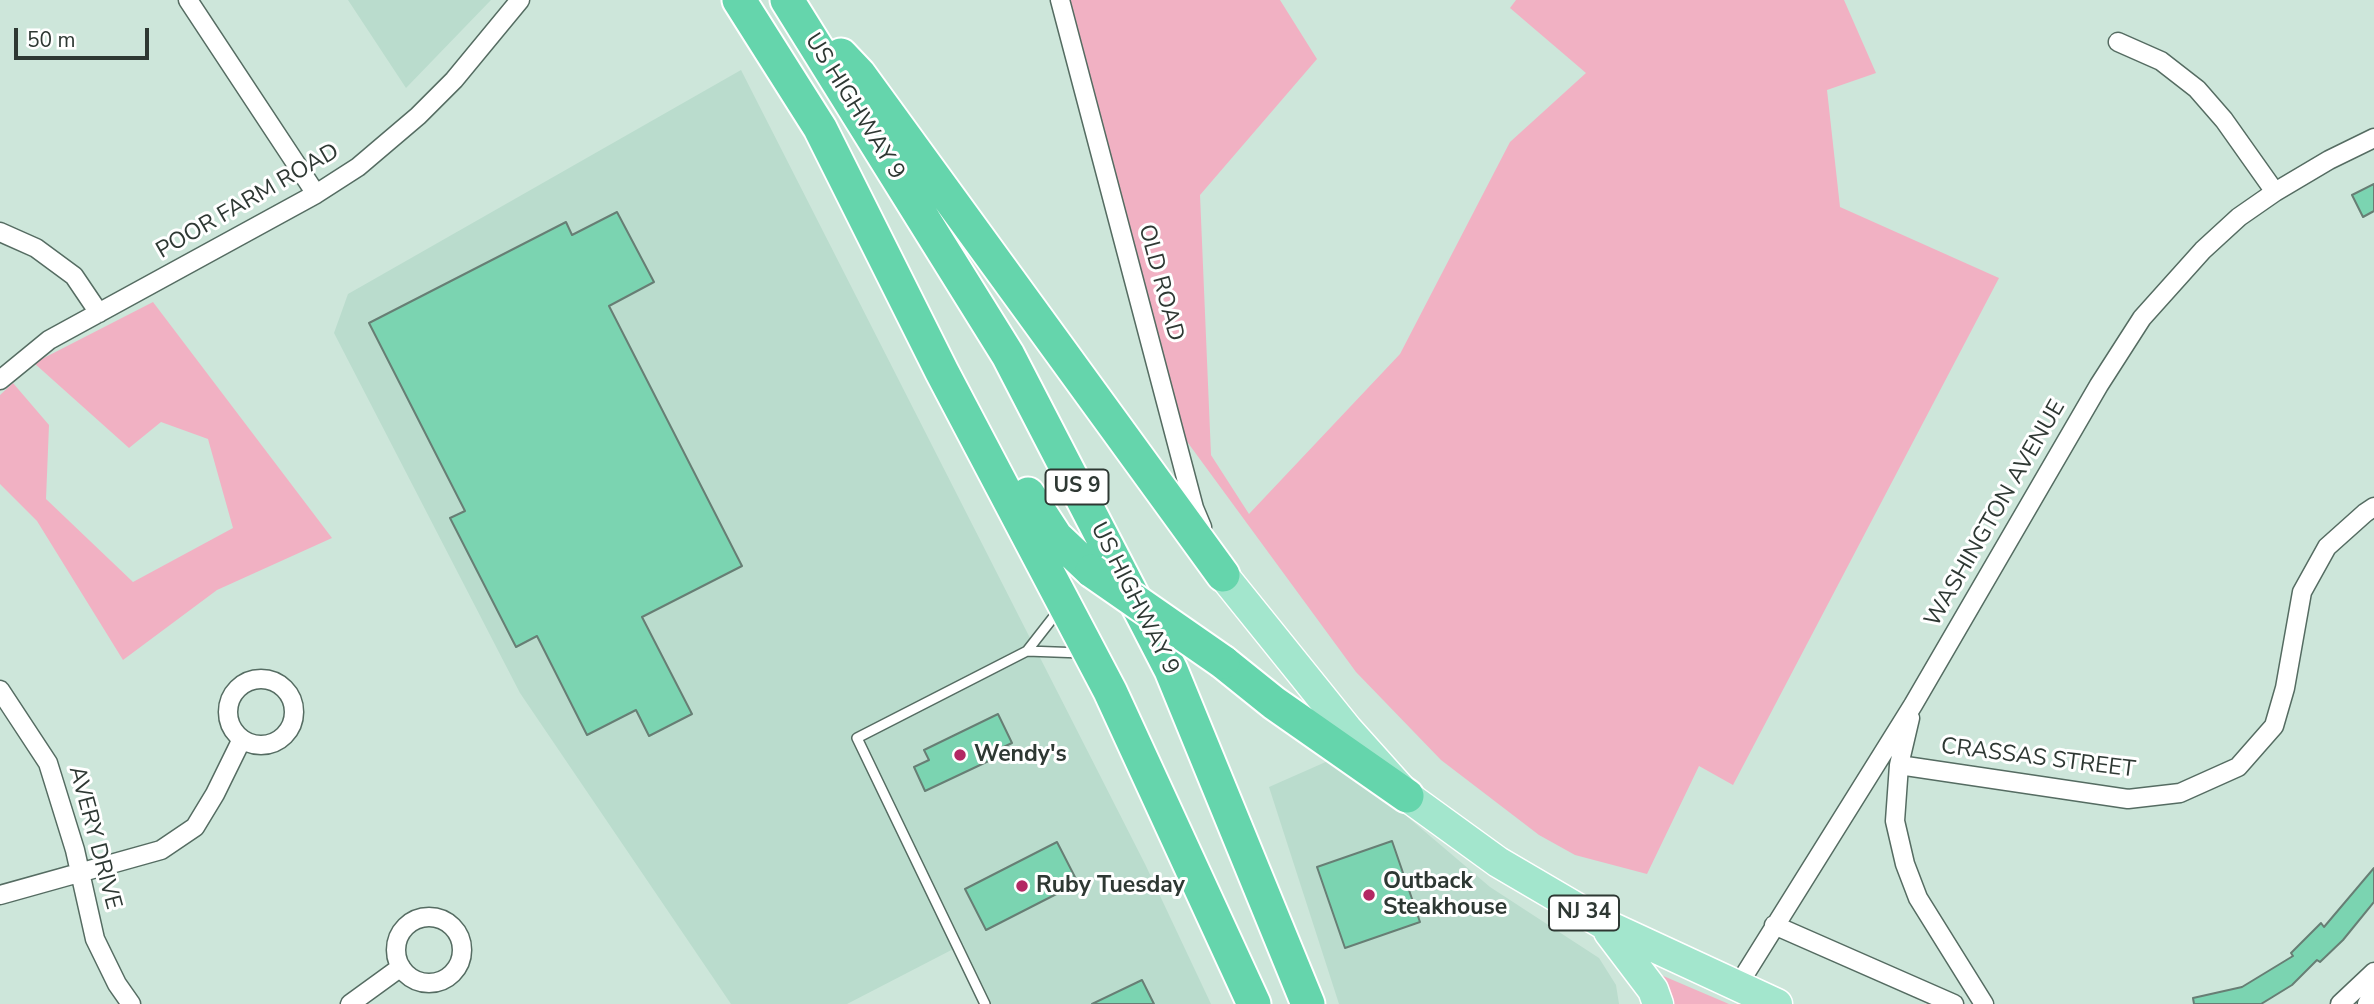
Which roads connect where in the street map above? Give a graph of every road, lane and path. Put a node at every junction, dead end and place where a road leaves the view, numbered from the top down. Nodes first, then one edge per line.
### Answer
1 (188, 0) edge
2 (520, 0) edge
3 (739, 0) edge
4 (787, 0) edge
5 (1060, 0) edge
6 (2118, 42) dead end
7 (2374, 138) edge
8 (2275, 192) junction
9 (316, 194) junction
10 (0, 232) edge
11 (99, 313) junction
12 (942, 372) junction
13 (0, 380) edge
14 (2374, 507) edge
15 (1223, 575) junction
16 (1064, 603) junction
17 (1027, 652) junction
18 (1091, 653) junction
19 (0, 690) edge
20 (1913, 705) junction
21 (242, 739) dead end
22 (1899, 765) junction
23 (1407, 796) junction
24 (80, 874) junction
25 (0, 895) edge
26 (1602, 923) junction
27 (1774, 925) junction
28 (401, 967) dead end
29 (2374, 972) edge
30 (1737, 987) junction
31 (2374, 990) edge
32 (131, 1004) edge
33 (350, 1004) edge
34 (985, 1004) edge
35 (1254, 1004) edge
36 (1308, 1004) edge
37 (1658, 1004) edge
38 (1777, 1004) edge
39 (1954, 1004) edge
40 (1984, 1004) edge
41 (2340, 1004) edge
42 (2367, 1004) edge

1 - 9 street
2 - 9 street, POOR FARM ROAD
3 - 12 highway, US HIGHWAY 9 / US 9
4 - 15 highway
4 - 36 highway, US HIGHWAY 9 / US 9
5 - 15 street, OLD ROAD
6 - 8 street
7 - 8 street, WASHINGTON AVENUE
8 - 20 street, WASHINGTON AVENUE
9 - 11 street, POOR FARM ROAD
10 - 11 street
11 - 13 street, POOR FARM ROAD
12 - 16 highway, US HIGHWAY 9 / US 9
12 - 23 highway, bridge
14 - 22 street, CRASSAS STREET
15 - 23 main road
16 - 17 lane
16 - 18 highway, US HIGHWAY 9 / US 9
17 - 18 lane
17 - 34 lane
18 - 35 highway, US HIGHWAY 9 / US 9
19 - 24 street, AVERY DRIVE
20 - 22 street
20 - 27 street, WASHINGTON AVENUE
21 - 24 street
22 - 40 street
23 - 26 main road, NJ 34
24 - 25 street
24 - 32 street, AVERY DRIVE
26 - 30 main road, NJ 34
26 - 37 main road
27 - 30 street, WASHINGTON AVENUE
27 - 39 street
28 - 33 street
29 - 41 street
30 - 38 main road, NJ 34
31 - 42 street

